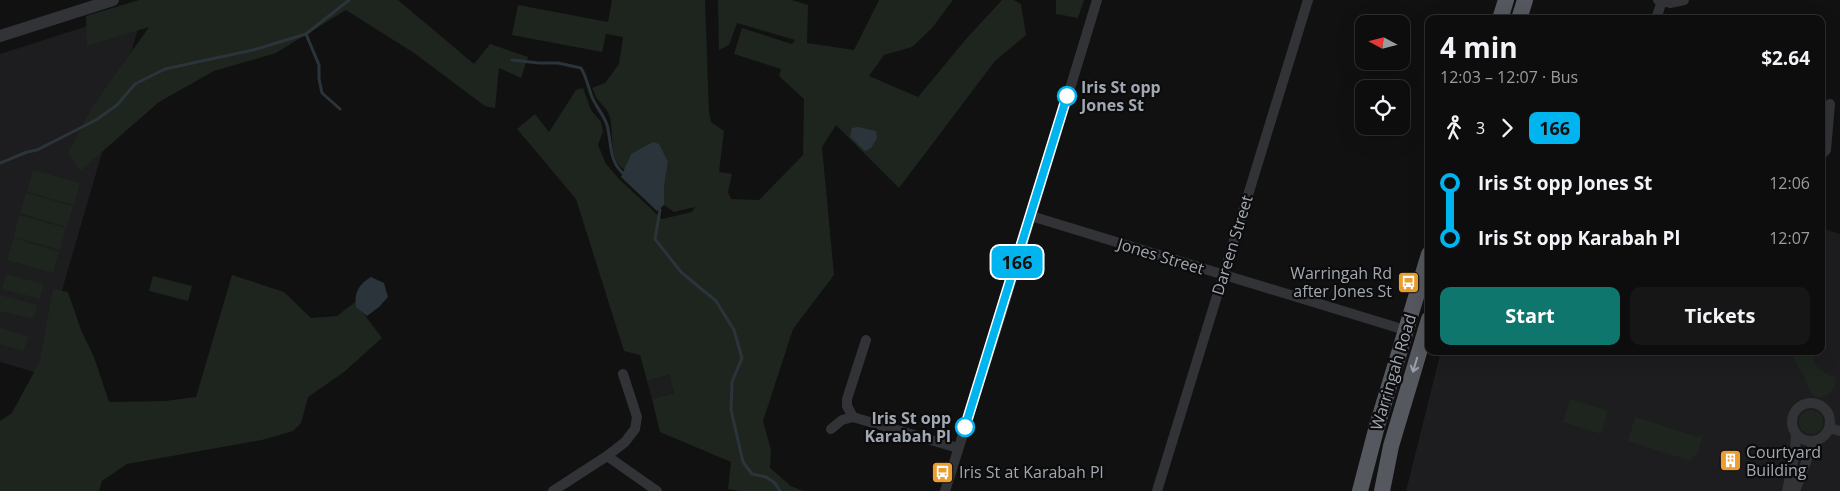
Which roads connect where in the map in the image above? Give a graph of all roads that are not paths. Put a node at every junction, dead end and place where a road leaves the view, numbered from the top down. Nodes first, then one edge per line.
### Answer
1 (112, 0) edge
2 (1097, 0) edge
3 (1308, 0) edge
4 (1506, 0) edge
5 (1525, 0) edge
6 (1684, 0) edge
7 (1660, 1) edge
8 (1501, 15) edge
9 (1520, 15) edge
10 (1657, 15) edge
11 (0, 36) edge
12 (1830, 104) dead end
13 (1825, 151) edge
14 (1031, 216) junction
15 (1425, 267) edge
16 (1223, 275) junction
17 (1405, 330) junction
18 (1425, 333) edge
19 (866, 340) dead end
20 (623, 374) dead end
21 (853, 417) junction
22 (1829, 428) junction
23 (831, 429) dead end
24 (1840, 431) edge
25 (1796, 434) junction
26 (1814, 441) junction
27 (958, 448) junction
28 (607, 456) junction
29 (552, 491) edge
30 (658, 491) edge
31 (945, 491) edge
32 (1157, 491) edge
33 (1360, 491) edge
34 (1382, 491) edge
35 (1787, 491) edge
36 (1795, 491) edge

1 - 11 street
2 - 14 street
3 - 16 street, Dareen Street
4 - 8 highway
5 - 9 highway
6 - 7 street
7 - 10 street
12 - 13 street
14 - 16 street, Jones Street
14 - 27 street
15 - 17 highway, Warringah Road
16 - 17 street, Jones Street
16 - 32 street, Dareen Street
17 - 33 highway, Warringah Road
18 -> 34 highway, Warringah Road
19 - 21 street
20 - 28 street
21 - 23 street
21 - 27 street
22 - 24 street
22 - 25 street
22 - 26 street
25 - 26 street
25 - 35 street
26 - 36 street
27 - 31 street
28 - 29 street
28 - 30 street

